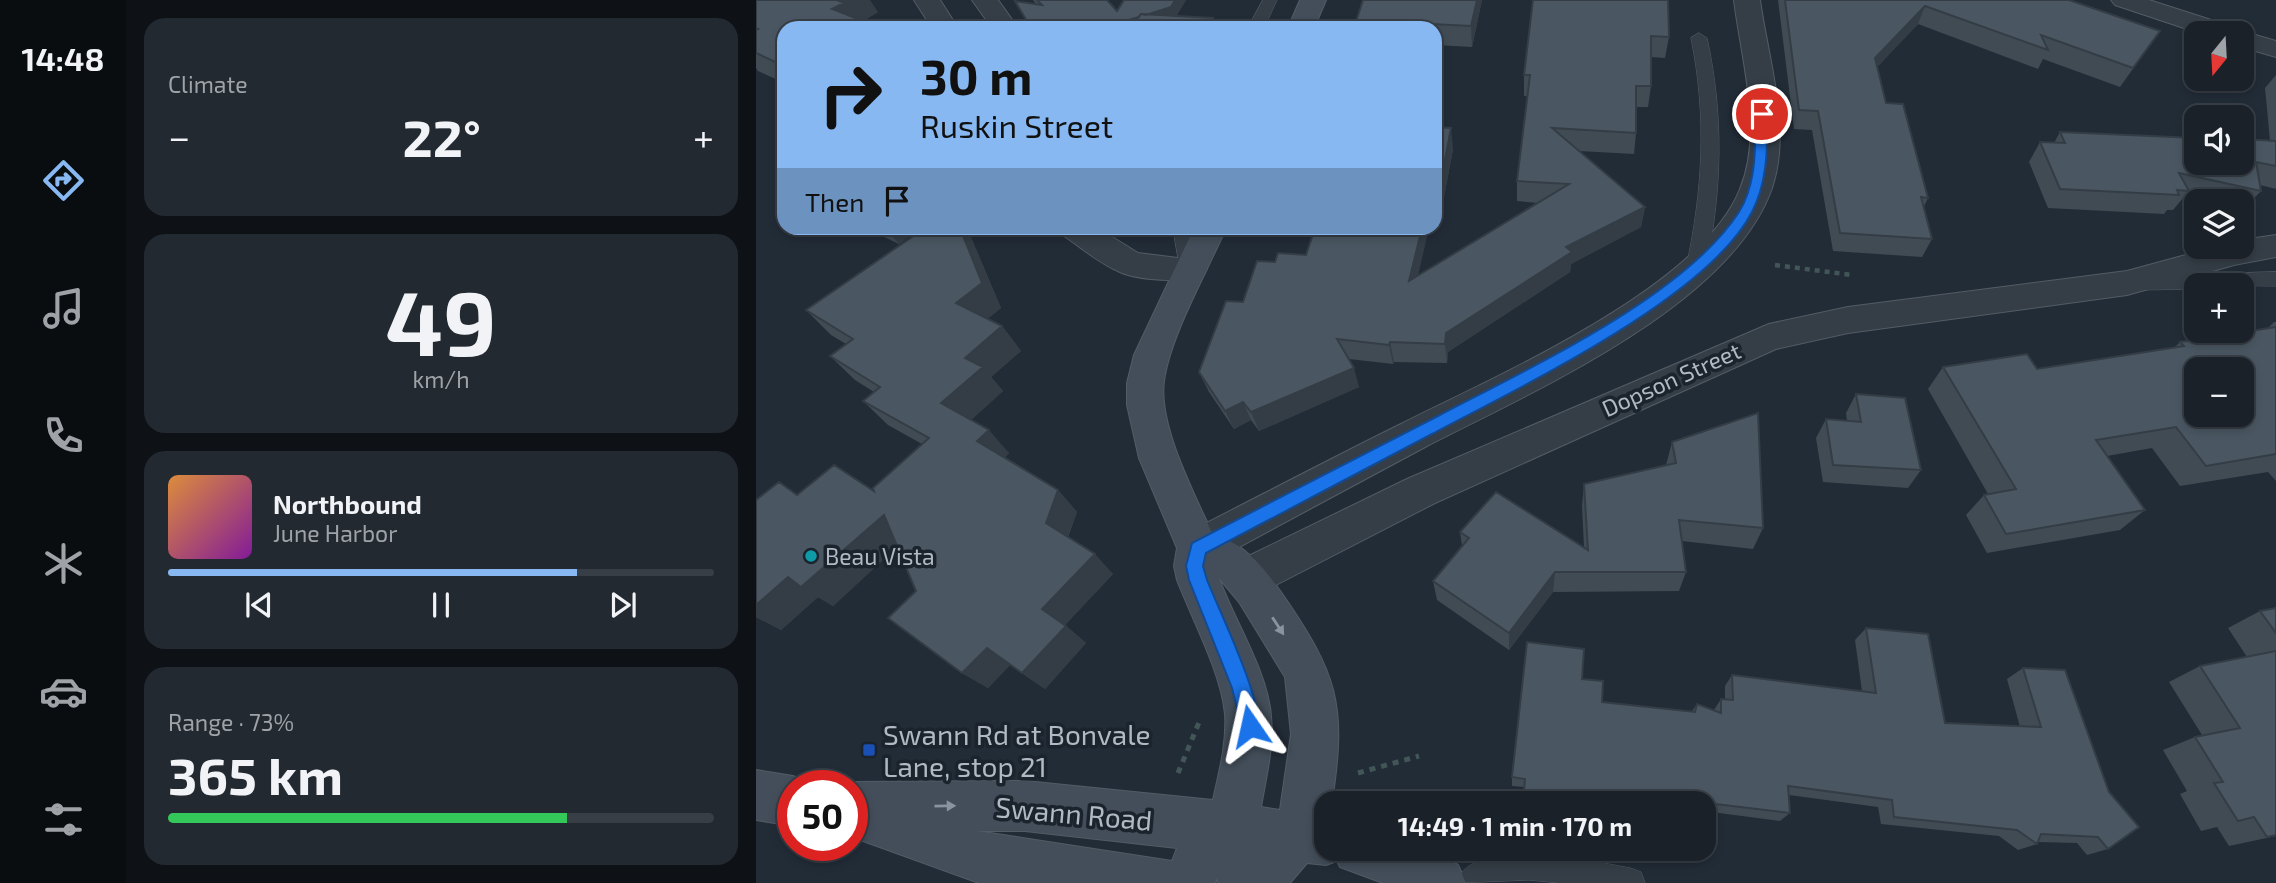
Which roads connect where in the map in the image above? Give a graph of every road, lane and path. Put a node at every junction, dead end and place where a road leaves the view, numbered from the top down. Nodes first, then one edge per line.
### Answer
1 (927, 0) edge
2 (985, 0) edge
3 (1270, 0) edge
4 (1313, 0) edge
5 (1747, 0) edge
6 (2124, 0) edge
7 (940, 21) edge
8 (999, 21) edge
9 (1260, 21) edge
10 (1304, 21) edge
11 (2188, 21) edge
12 (1699, 38) dead end
13 (2254, 43) edge
14 (2276, 49) edge
15 (1092, 235) edge
16 (1183, 235) edge
17 (1207, 235) edge
18 (1110, 242) edge
19 (2276, 246) edge
20 (1775, 265) dead end
21 (1696, 268) junction
22 (1190, 269) junction
23 (1852, 275) dead end
24 (2276, 279) edge
25 (2127, 283) junction
26 (1198, 548) junction
27 (1247, 578) junction
28 (1200, 709) dead end
29 (1419, 756) dead end
30 (1178, 774) dead end
31 (1356, 774) dead end
32 (756, 795) edge
33 (777, 798) edge
34 (868, 810) edge
35 (868, 816) edge
36 (1222, 826) junction
37 (1311, 838) edge
38 (1393, 861) edge
39 (1163, 883) edge
40 (1189, 883) edge
41 (1244, 883) edge
42 (1254, 883) edge
43 (1440, 883) edge
44 (1470, 883) edge
45 (1630, 883) edge

1 - 7 street
2 - 8 street
3 - 9 lane
4 - 10 main road
5 - 21 street
6 - 11 street
12 - 21 lane
13 - 14 street
15 - 18 street
16 - 22 lane
17 - 22 main road
18 - 22 street
19 - 25 street, Dopson Street
20 - 23 path
21 - 26 street
22 - 26 main road
24 - 25 lane, Dopson Street
25 - 27 street, Dopson Street
26 - 27 main road
26 - 36 main road
27 -> 37 main road
28 - 30 path
29 - 31 path
32 - 33 main road
34 -> 36 main road, Swann Road
35 - 39 main road, Swann Road
36 - 37 main road, Swann Road
36 - 40 main road
36 - 41 main road
37 - 42 main road
38 - 43 main road
44 - 45 lane

